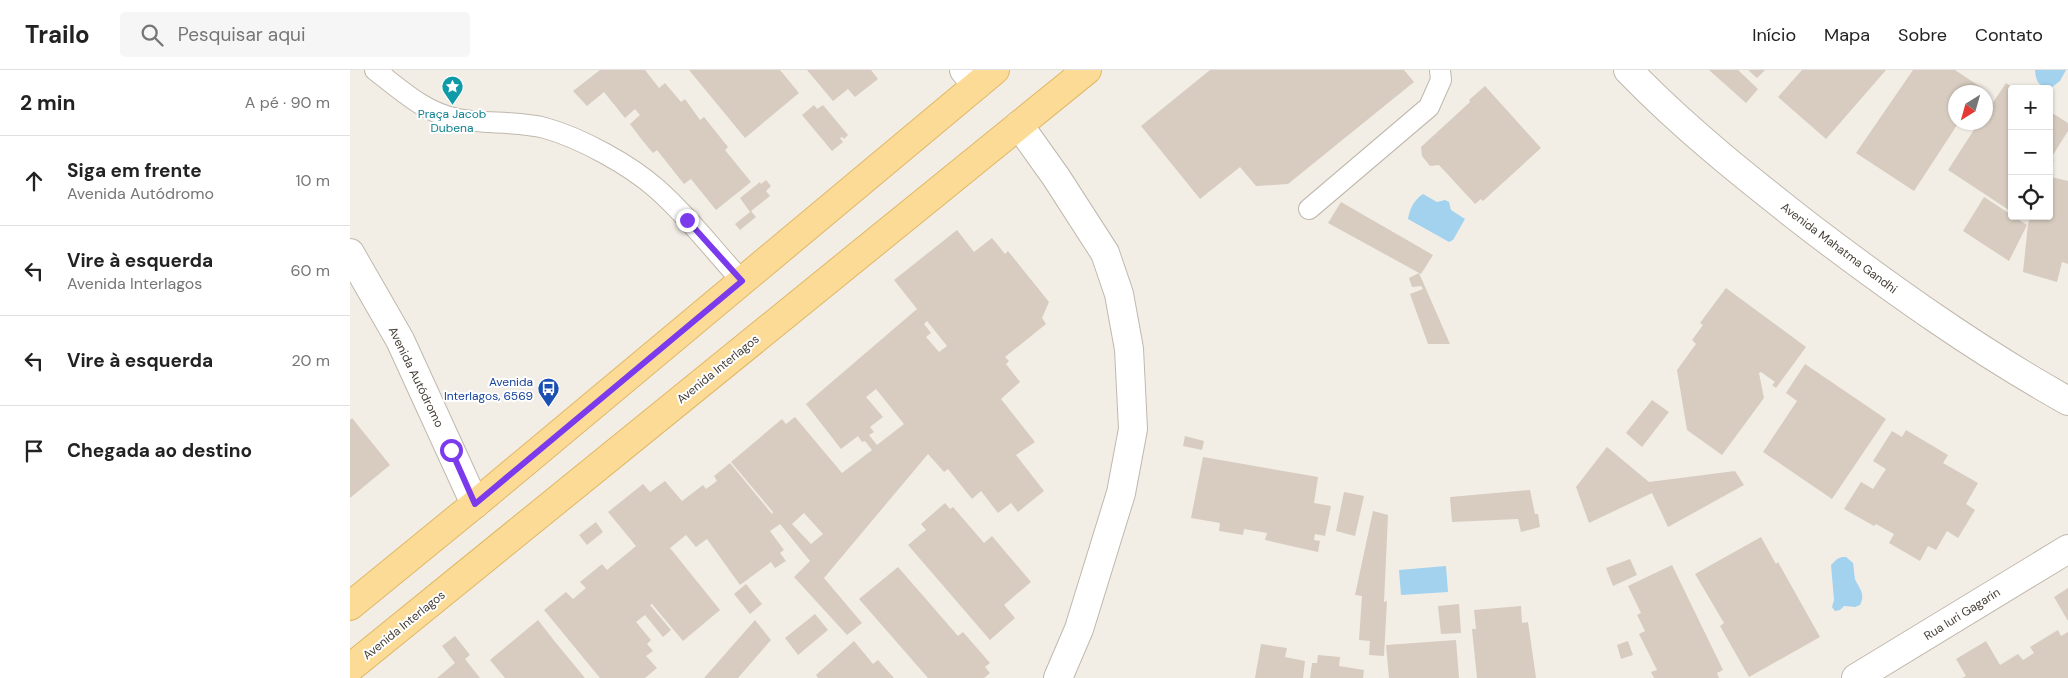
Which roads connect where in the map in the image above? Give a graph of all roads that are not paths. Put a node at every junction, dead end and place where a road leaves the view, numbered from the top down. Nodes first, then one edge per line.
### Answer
1 (375, 70) edge
2 (1087, 70) edge
3 (1440, 70) edge
4 (1628, 70) edge
5 (978, 75) edge
6 (1019, 125) junction
7 (1309, 209) dead end
8 (350, 254) edge
9 (742, 281) junction
10 (2068, 401) edge
11 (475, 504) junction
12 (2068, 548) edge
13 (350, 606) edge
14 (350, 668) edge
15 (1058, 678) edge
16 (1856, 678) edge

1 - 9 lane
2 - 6 main road, Avenida Interlagos
3 - 7 lane
4 - 10 street, Avenida Mahatma Gandhi
5 - 9 main road
6 - 14 main road, Avenida Interlagos
6 - 15 street
8 - 11 street, Avenida Autódromo
9 - 11 main road
11 - 13 main road
12 - 16 street, Rua Iuri Gagarin

